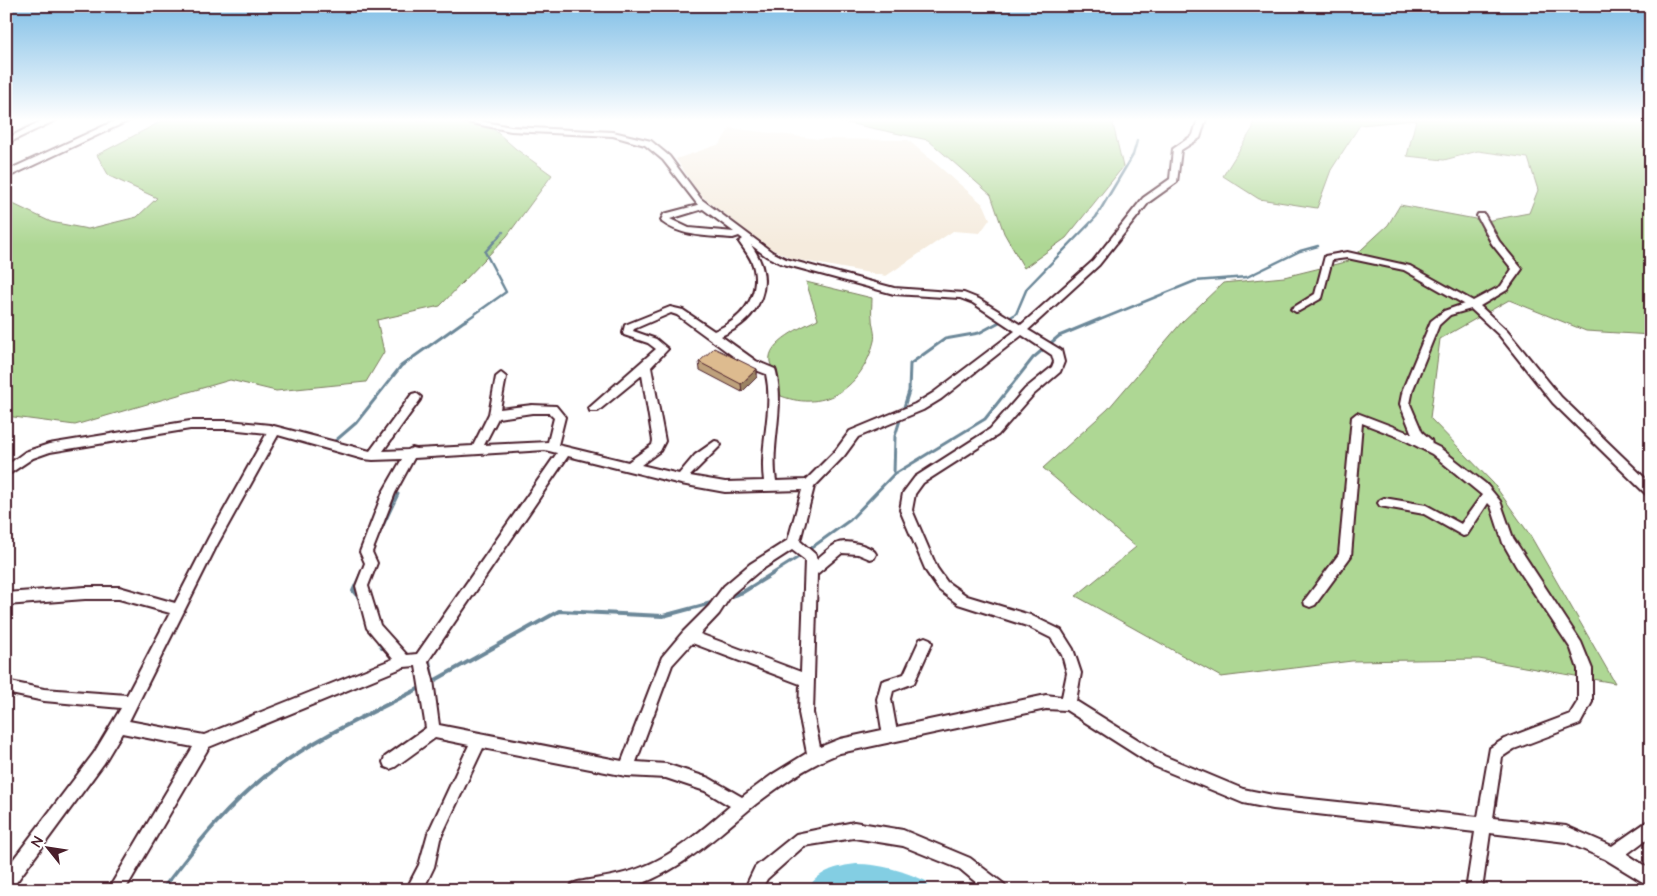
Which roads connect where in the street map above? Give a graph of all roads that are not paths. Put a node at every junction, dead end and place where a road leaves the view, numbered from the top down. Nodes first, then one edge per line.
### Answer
1 (37, 161) edge
2 (668, 161) edge
3 (1176, 161) edge
4 (6, 175) edge
5 (704, 206) junction
6 (1480, 216) dead end
7 (743, 234) junction
8 (1473, 305) junction
9 (1296, 309) dead end
10 (1022, 330) junction
11 (714, 335) junction
12 (646, 366) junction
13 (501, 377) dead end
14 (416, 397) dead end
15 (594, 408) dead end
16 (494, 414) junction
17 (274, 431) junction
18 (715, 445) dead end
19 (552, 448) junction
20 (477, 449) junction
21 (565, 451) junction
22 (1436, 451) junction
23 (412, 452) junction
24 (373, 456) junction
25 (631, 466) junction
26 (6, 472) edge
27 (681, 479) junction
28 (809, 485) junction
29 (772, 486) junction
30 (1651, 492) edge
31 (1490, 496) junction
32 (1384, 503) dead end
33 (793, 543) junction
34 (870, 554) dead end
35 (811, 565) junction
36 (6, 599) edge
37 (1310, 601) dead end
38 (178, 610) junction
39 (688, 636) junction
40 (924, 643) dead end
41 (421, 660) junction
42 (404, 661) junction
43 (806, 680) junction
44 (6, 688) edge
45 (132, 702) junction
46 (1068, 704) junction
47 (119, 726) junction
48 (434, 731) junction
49 (890, 735) junction
50 (479, 740) junction
51 (204, 742) junction
52 (814, 755) junction
53 (390, 762) dead end
54 (626, 769) junction
55 (743, 806) junction
56 (1484, 824) junction
57 (1651, 826) edge
58 (1614, 854) junction
59 (1651, 879) edge
60 (6, 882) edge
61 (116, 890) edge
62 (414, 890) edge
63 (578, 890) edge
64 (752, 890) edge
65 (998, 890) edge
66 (1474, 890) edge

1 - 4 main road
2 - 5 street
3 - 10 street
5 - 7 street
5 - 7 street
6 - 8 street
7 - 10 street
7 - 11 street
8 - 9 street
8 - 22 street
8 - 30 street
10 - 28 street
10 - 46 street
11 - 12 street
11 - 29 street
12 - 15 street
12 - 25 street
13 - 16 street
14 - 24 street
16 - 19 street
16 - 20 street
17 - 24 street
17 - 26 street
17 - 38 street
18 - 27 street
19 - 20 street
19 - 21 street
20 - 23 street
21 - 25 street
21 - 41 street
22 - 31 street
22 - 37 street
23 - 24 street
23 - 42 street
25 - 27 street
27 - 29 street
28 - 29 street
28 - 33 street
31 - 32 street
31 - 56 street
33 - 35 street
33 - 39 street
34 - 35 street
35 - 43 street
36 - 38 street
38 - 45 street
39 - 43 street
39 - 54 street
40 - 49 street
41 - 42 street
41 - 48 street
42 - 51 street
43 - 52 street
44 - 45 street
45 - 47 street
46 - 49 street
46 - 56 street
47 - 51 street
47 - 60 street
48 - 50 street
48 - 53 street
49 - 52 street
50 - 54 street
50 - 62 street
51 - 61 street
52 - 55 street
54 - 55 street
55 - 63 street
56 - 58 street
56 - 66 street
57 - 58 street
58 - 59 street
64 - 65 street

